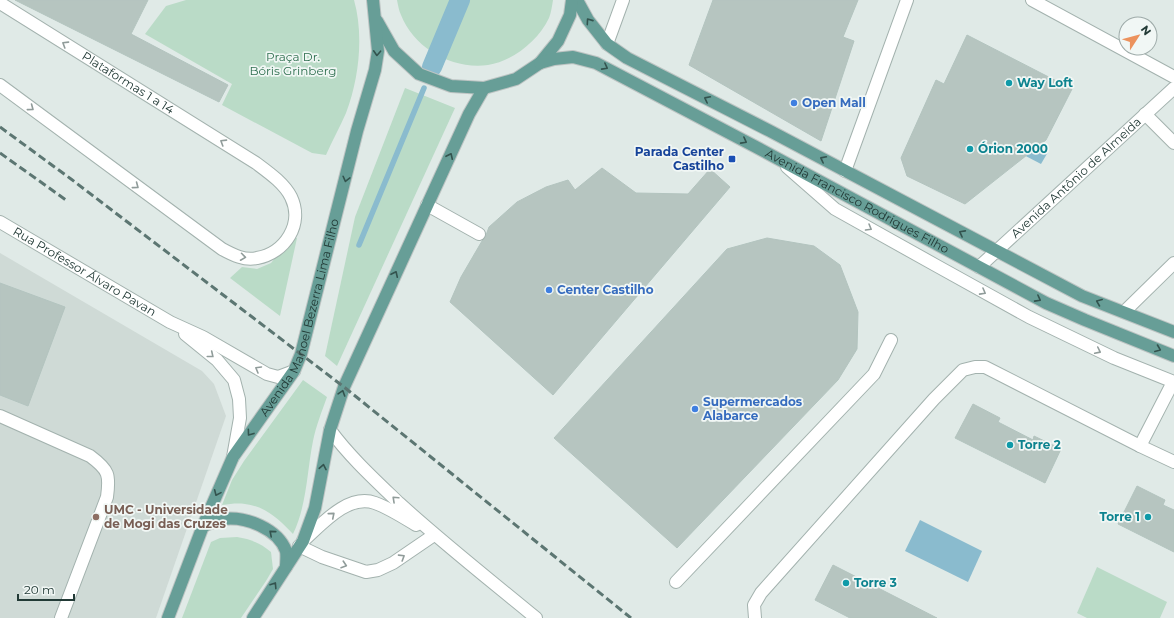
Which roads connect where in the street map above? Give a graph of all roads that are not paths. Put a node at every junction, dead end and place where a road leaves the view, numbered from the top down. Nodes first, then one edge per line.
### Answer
1 (373, 0) edge
2 (572, 0) edge
3 (578, 0) edge
4 (623, 0) edge
5 (908, 0) edge
6 (1032, 0) edge
7 (0, 3) edge
8 (607, 44) junction
9 (540, 63) junction
10 (1174, 77) edge
11 (0, 85) edge
12 (484, 88) junction
13 (1174, 88) edge
14 (1145, 114) junction
15 (1174, 143) edge
16 (782, 162) junction
17 (844, 170) junction
18 (427, 205) junction
19 (0, 222) edge
20 (479, 234) dead end
21 (997, 251) junction
22 (1174, 263) edge
23 (979, 267) junction
24 (1124, 312) junction
25 (170, 322) junction
26 (1174, 332) edge
27 (891, 340) dead end
28 (1174, 356) edge
29 (294, 371) junction
30 (1174, 382) edge
31 (0, 416) edge
32 (330, 430) junction
33 (1140, 446) junction
34 (233, 457) junction
35 (1174, 462) edge
36 (203, 526) junction
37 (434, 535) junction
38 (301, 544) junction
39 (286, 567) junction
40 (676, 582) dead end
41 (61, 618) edge
42 (168, 618) edge
43 (253, 618) edge
44 (536, 618) edge
45 (755, 618) edge

1 - 12 main road, Avenida Francisco Rodrigues Filho
1 -> 29 main road, Avenida Manoel Bezerra Lima Filho
2 - 9 main road, Avenida Francisco Rodrigues Filho
8 -> 3 main road, Avenida Francisco Rodrigues Filho
4 - 8 street
5 - 17 street
6 - 10 street
11 -> 7 street, Plataformas 1 a 14
17 -> 8 main road, Avenida Francisco Rodrigues Filho
9 - 12 main road, Avenida Francisco Rodrigues Filho
9 -> 16 main road, Avenida Francisco Rodrigues Filho
18 -> 12 main road
13 - 14 street, Avenida Antônio de Almeida
14 - 15 street
14 - 21 street, Avenida Antônio de Almeida
16 - 23 main road, Avenida Francisco Rodrigues Filho
16 -> 30 street
21 -> 17 main road, Avenida Francisco Rodrigues Filho
18 - 20 street
32 -> 18 main road
19 - 25 street, Rua Professor Álvaro Pavan
21 - 23 street, Avenida Antônio de Almeida
24 -> 21 main road, Avenida Francisco Rodrigues Filho
22 - 24 street
23 -> 28 main road, Avenida Francisco Rodrigues Filho
24 - 26 main road, Avenida Francisco Rodrigues Filho
29 -> 25 street, Rua Professor Álvaro Pavan
25 -> 34 street, Rua Professor Álvaro Pavan
27 - 40 street
29 -> 34 main road, Avenida Manoel Bezerra Lima Filho
30 - 33 street
31 - 41 street
37 -> 32 street
38 -> 32 main road
33 - 35 street
33 - 45 street
34 -> 36 main road, Avenida Manoel Bezerra Lima Filho
39 -> 36 main road
36 - 42 main road, Avenida Manoel Bezerra Lima Filho
38 -> 37 street
38 -> 37 street
37 - 44 street
38 - 39 main road
43 -> 39 main road

